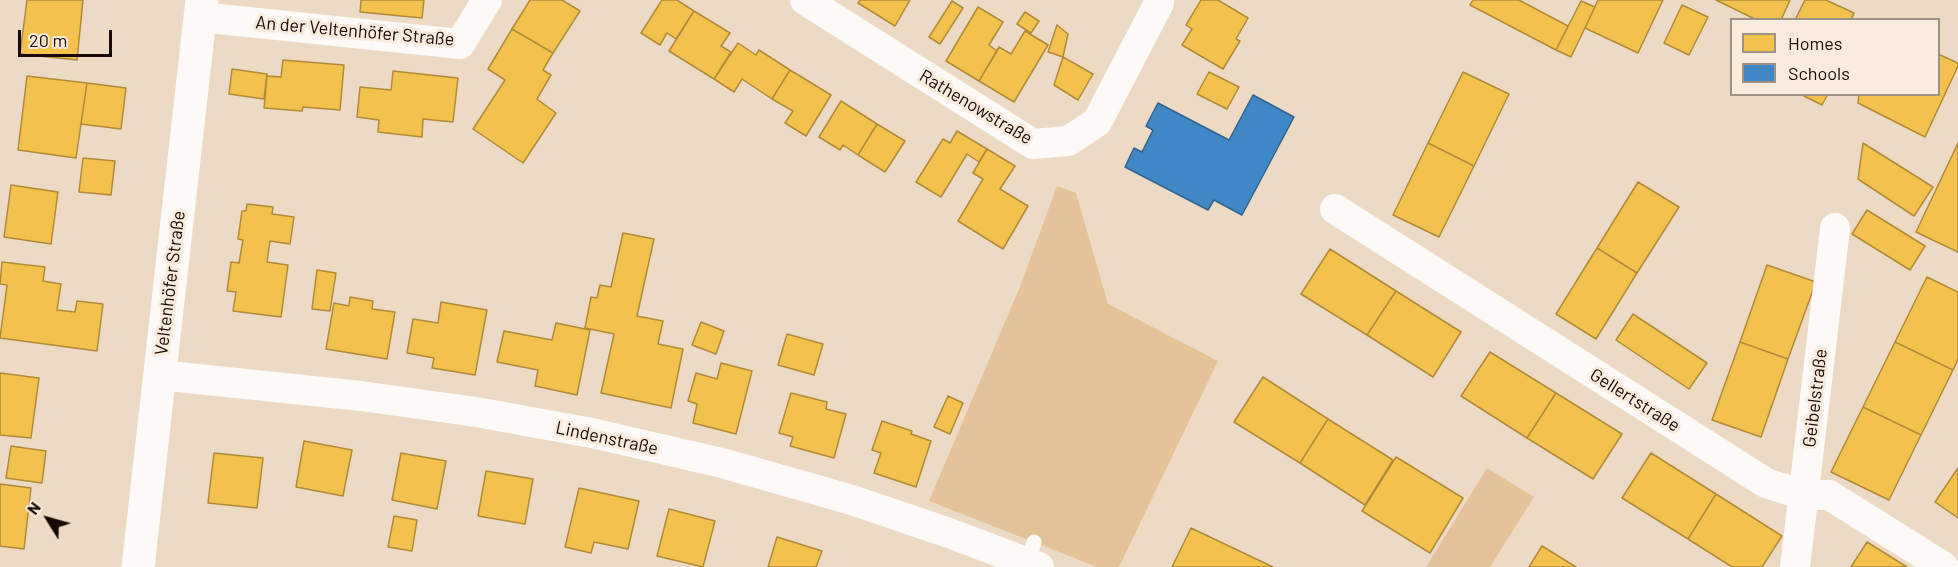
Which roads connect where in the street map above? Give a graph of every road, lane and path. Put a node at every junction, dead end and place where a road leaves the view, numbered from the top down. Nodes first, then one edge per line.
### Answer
1 (487, 0) edge
2 (805, 0) edge
3 (1159, 0) edge
4 (201, 9) edge
5 (1335, 209) dead end
6 (1835, 228) dead end
7 (159, 375) junction
8 (1803, 495) junction
9 (1034, 557) edge
10 (138, 567) edge
11 (1795, 567) edge
12 (1944, 567) edge

1 - 4 street, An der Veltenhöfer Straße
2 - 3 street, Rathenowstraße
4 - 7 street, Veltenhöfer Straße
5 - 8 street, Gellertstraße
6 - 8 street, Geibelstraße
7 - 9 street, Lindenstraße
7 - 10 street, Veltenhöfer Straße
8 - 11 street, Geibelstraße
8 - 12 street, Gellertstraße

